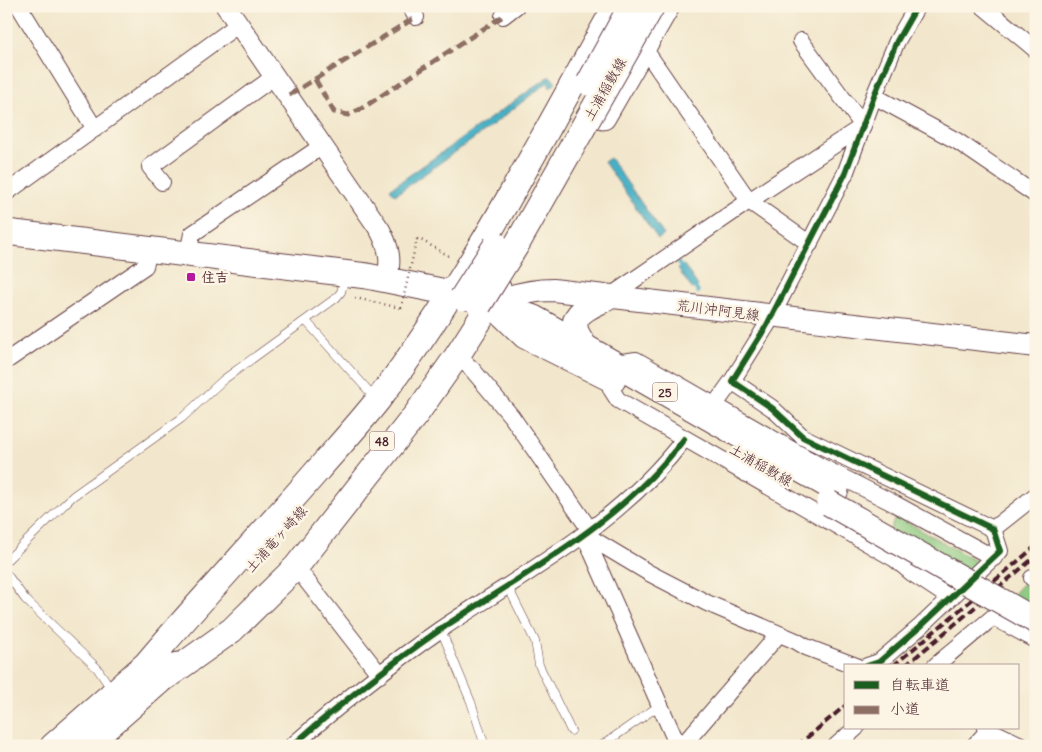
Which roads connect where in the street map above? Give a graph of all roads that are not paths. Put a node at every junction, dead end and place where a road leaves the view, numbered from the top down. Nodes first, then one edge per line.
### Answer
1 (19, 6) edge
2 (226, 6) edge
3 (516, 6) edge
4 (616, 6) edge
5 (631, 6) edge
6 (652, 6) edge
7 (667, 6) edge
8 (917, 6) edge
9 (983, 6) edge
10 (502, 16) dead end
11 (239, 24) junction
12 (801, 41) dead end
13 (644, 48) junction
14 (1036, 50) edge
15 (275, 76) junction
16 (874, 96) junction
17 (862, 126) junction
18 (95, 129) junction
19 (322, 146) junction
20 (162, 182) dead end
21 (6, 192) edge
22 (1036, 195) edge
23 (749, 201) junction
24 (6, 232) edge
25 (810, 244) junction
26 (150, 248) junction
27 (188, 253) junction
28 (347, 272) junction
29 (387, 279) junction
30 (610, 297) junction
31 (471, 300) junction
32 (772, 316) junction
33 (306, 322) junction
34 (583, 344) junction
35 (1036, 346) edge
36 (457, 356) junction
37 (6, 361) edge
38 (614, 371) junction
39 (732, 381) junction
40 (377, 401) junction
41 (714, 406) junction
42 (684, 439) junction
43 (808, 440) junction
44 (828, 450) junction
45 (800, 455) junction
46 (820, 466) junction
47 (1036, 495) edge
48 (832, 497) junction
49 (993, 529) junction
50 (587, 532) junction
51 (994, 558) junction
52 (6, 562) edge
53 (277, 564) junction
54 (6, 573) edge
55 (508, 587) junction
56 (950, 598) junction
57 (1036, 604) edge
58 (1036, 621) edge
59 (441, 630) junction
60 (778, 634) junction
61 (1036, 640) edge
62 (851, 664) edge
63 (873, 664) edge
64 (937, 664) edge
65 (156, 670) junction
66 (380, 675) junction
67 (114, 693) junction
68 (660, 705) junction
69 (854, 730) edge
70 (986, 730) edge
71 (989, 730) edge
72 (571, 731) dead end
73 (53, 746) edge
74 (86, 746) edge
75 (292, 746) edge
76 (485, 746) edge
77 (601, 746) edge
78 (680, 746) edge
79 (836, 746) edge
80 (974, 746) edge
81 (1023, 746) edge

1 - 18 street
2 - 11 street
3 - 10 street
4 - 31 main road
5 - 31 main road, 土浦稲敷線, bridge
6 - 31 main road, 土浦稲敷線, bridge
7 - 13 main road
8 - 16 street
9 - 14 street
11 - 15 street
11 - 18 street
12 - 17 street
13 - 23 street
13 - 31 main road
15 - 19 street
15 - 20 street
16 - 17 street
16 - 22 street
17 - 23 street
17 - 25 street
18 - 21 street
19 - 27 street
19 - 29 street
23 - 25 street
23 - 30 street
24 - 26 main road
25 - 32 street
26 - 27 main road
26 - 37 street
27 - 28 main road
28 - 29 main road
28 - 33 lane
29 - 31 main road
30 - 31 main road, 荒川沖阿見線
30 - 32 main road, 荒川沖阿見線
30 - 34 main road
31 - 34 main road, 土浦稲敷線 / 25
31 - 36 main road
31 - 38 main road, 土浦稲敷線 / 25
31 - 40 main road
31 - 53 main road, 土浦竜ヶ崎線 / 48
32 - 35 main road, 荒川沖阿見線
32 - 39 street
33 - 40 lane
33 - 52 lane
34 - 38 main road, 土浦稲敷線 / 25
36 - 50 street
36 - 53 main road
38 - 41 street
38 - 42 street
38 - 48 main road, 土浦稲敷線 / 25
39 - 41 street
39 - 43 street
40 - 65 main road
41 - 45 street
42 - 50 street
42 - 56 street
43 - 44 street
43 - 45 street
44 - 46 street
44 - 49 street
45 - 46 street
46 - 51 street
47 - 49 street
48 - 57 main road, 土浦稲敷線 / 25
48 - 58 main road, 土浦稲敷線 / 25, bridge
49 - 51 street
50 - 55 street
50 - 60 street
50 - 68 street
51 - 56 street
53 - 65 main road, 土浦竜ヶ崎線 / 48
53 - 65 main road
53 - 66 street
54 - 67 lane
55 - 59 street
55 - 72 lane
56 - 63 street
59 - 66 street
59 - 76 lane
60 - 62 street
60 - 78 street
61 - 64 street
65 - 67 main road, 土浦竜ヶ崎線 / 48
65 - 74 main road, 土浦竜ヶ崎線 / 48
66 - 75 street
67 - 73 main road, 土浦竜ヶ崎線 / 48
68 - 77 lane
68 - 78 street
69 - 79 street
70 - 80 street
71 - 81 street

